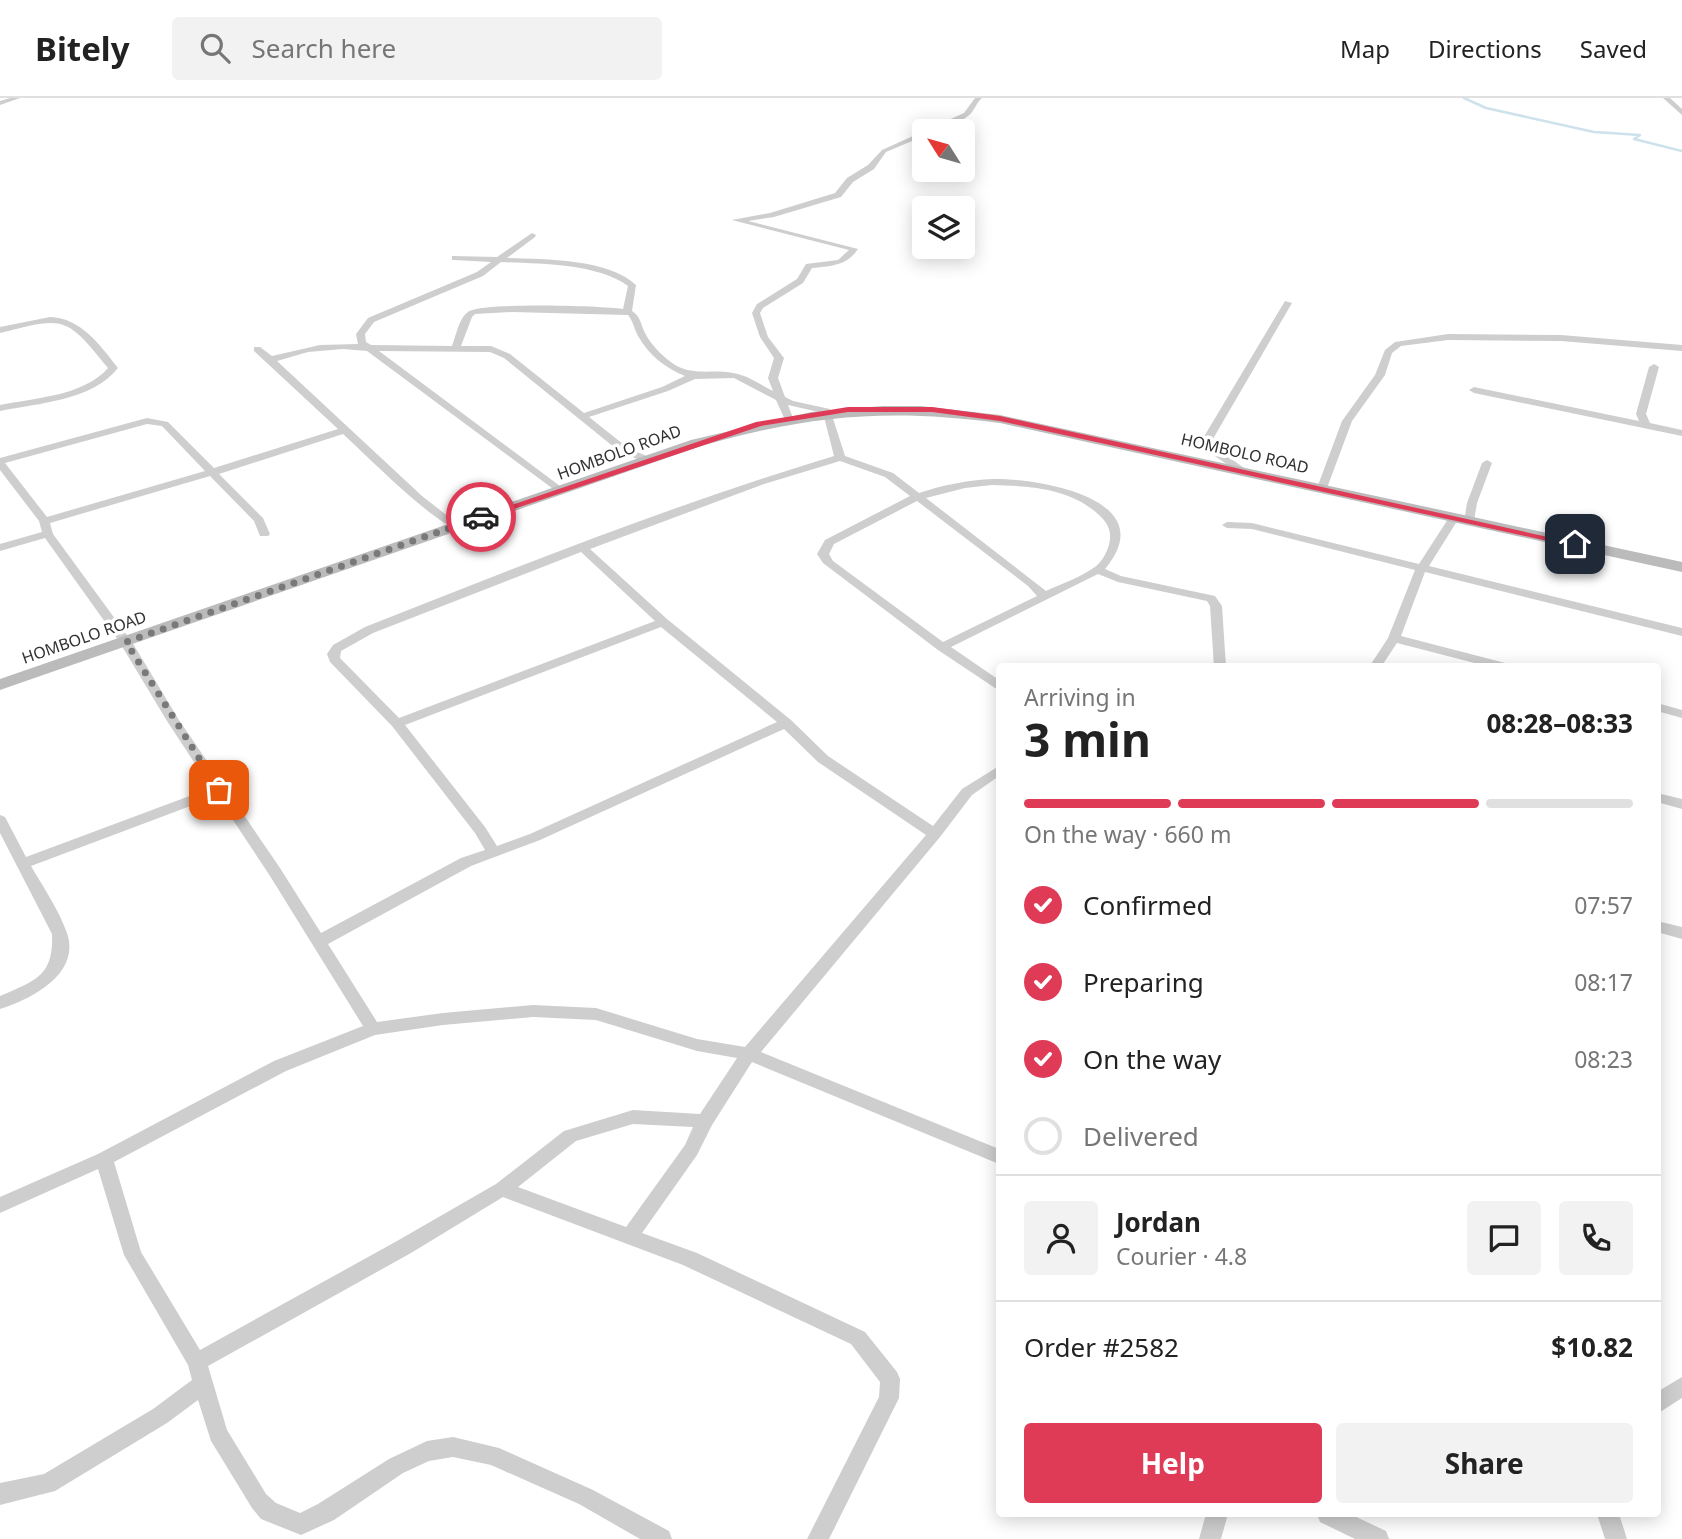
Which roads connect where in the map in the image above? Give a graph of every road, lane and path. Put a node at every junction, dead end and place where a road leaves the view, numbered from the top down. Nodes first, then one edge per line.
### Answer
1 (17, 98) edge
2 (979, 98) edge
3 (1666, 98) edge
4 (1682, 101) edge
5 (0, 103) edge
6 (1682, 113) edge
7 (956, 119) edge
8 (912, 138) edge
9 (531, 235) dead end
10 (455, 258) dead end
11 (501, 260) junction
12 (1288, 303) dead end
13 (627, 312) junction
14 (0, 330) edge
15 (369, 348) junction
16 (456, 348) junction
17 (1682, 348) edge
18 (257, 349) dead end
19 (271, 360) junction
20 (1654, 367) dead end
21 (693, 376) junction
22 (1474, 390) dead end
23 (779, 398) junction
24 (0, 408) edge
25 (827, 411) junction
26 (581, 417) junction
27 (788, 418) junction
28 (1645, 424) junction
29 (345, 430) junction
30 (1682, 433) edge
31 (840, 458) junction
32 (647, 460) junction
33 (0, 462) edge
34 (1487, 463) dead end
35 (1242, 470) junction
36 (212, 472) junction
37 (1322, 488) junction
38 (560, 491) junction
39 (920, 496) junction
40 (1461, 520) junction
41 (44, 521) junction
42 (1227, 525) dead end
43 (454, 526) junction
44 (48, 534) junction
45 (264, 534) dead end
46 (582, 547) junction
47 (0, 548) edge
48 (1682, 567) edge
49 (1421, 569) junction
50 (1098, 570) junction
51 (1045, 597) junction
52 (663, 622) junction
53 (1682, 632) edge
54 (1394, 638) junction
55 (126, 642) junction
56 (942, 646) junction
57 (1220, 663) edge
58 (1378, 663) edge
59 (1490, 663) edge
60 (996, 683) edge
61 (0, 685) edge
62 (1661, 708) edge
63 (1682, 713) edge
64 (397, 723) junction
65 (786, 723) junction
66 (996, 772) edge
67 (219, 790) junction
68 (1661, 798) edge
69 (1682, 804) edge
70 (0, 820) edge
71 (935, 834) junction
72 (492, 850) junction
73 (24, 863) junction
74 (1661, 927) edge
75 (1682, 933) edge
76 (318, 942) junction
77 (0, 1003) edge
78 (373, 1029) junction
79 (749, 1054) junction
80 (705, 1121) junction
81 (996, 1156) edge
82 (104, 1159) junction
83 (502, 1189) junction
84 (0, 1205) edge
85 (629, 1237) junction
86 (197, 1362) junction
87 (203, 1384) junction
88 (1682, 1386) edge
89 (1661, 1401) edge
90 (0, 1494) edge
91 (1216, 1517) edge
92 (1334, 1517) edge
93 (1609, 1517) edge
94 (661, 1539) edge
95 (818, 1539) edge
96 (1210, 1539) edge
97 (1378, 1539) edge
98 (1616, 1539) edge

1 - 5 street
2 - 7 street
3 - 4 street
3 - 6 street
8 - 23 street
9 - 11 street
10 - 11 street
11 - 13 street
11 - 15 street
12 - 35 street
13 - 16 street
13 - 21 street
14 - 24 street
15 - 16 street
15 - 19 street
15 - 38 street
16 - 26 street
17 - 37 street
18 - 19 street
19 - 29 street
20 - 28 street
21 - 23 street
21 - 26 street
22 - 28 street
23 - 25 street
23 - 27 street
25 - 27 street, HOMBOLO ROAD
25 - 31 street
25 - 35 street, HOMBOLO ROAD
26 - 32 street
27 - 32 street, HOMBOLO ROAD
28 - 30 street
29 - 36 street
29 - 43 street
31 - 39 street
31 - 46 street
32 - 38 street, HOMBOLO ROAD
33 - 36 street
33 - 41 street
34 - 40 street
35 - 37 street, HOMBOLO ROAD
36 - 41 street
36 - 45 street
37 - 40 street, HOMBOLO ROAD
38 - 43 street, HOMBOLO ROAD
39 - 50 street
39 - 51 street
39 - 56 street
40 - 48 street, HOMBOLO ROAD
40 - 49 street
41 - 44 street
42 - 49 street
43 - 55 street, HOMBOLO ROAD
44 - 47 street
44 - 55 street
46 - 52 street
46 - 64 street
49 - 53 street
49 - 54 street
50 - 51 street
50 - 57 street
51 - 56 street
52 - 64 street
52 - 65 street
54 - 58 street
54 - 59 street
55 - 61 street, HOMBOLO ROAD
55 - 67 street
56 - 60 street
62 - 63 street
64 - 72 street
65 - 71 street
65 - 72 street
66 - 71 street
67 - 73 street
67 - 76 street
68 - 69 street
70 - 73 street
71 - 79 street
72 - 76 street
73 - 77 street
74 - 75 street
76 - 78 street
78 - 79 street
78 - 82 street
79 - 80 street
79 - 81 street
80 - 83 street
80 - 85 street
82 - 84 street
82 - 86 street
83 - 85 street
83 - 86 street
85 - 95 street
86 - 87 street
87 - 90 street
87 - 94 street
88 - 89 street
91 - 96 street
92 - 97 street
93 - 98 street

